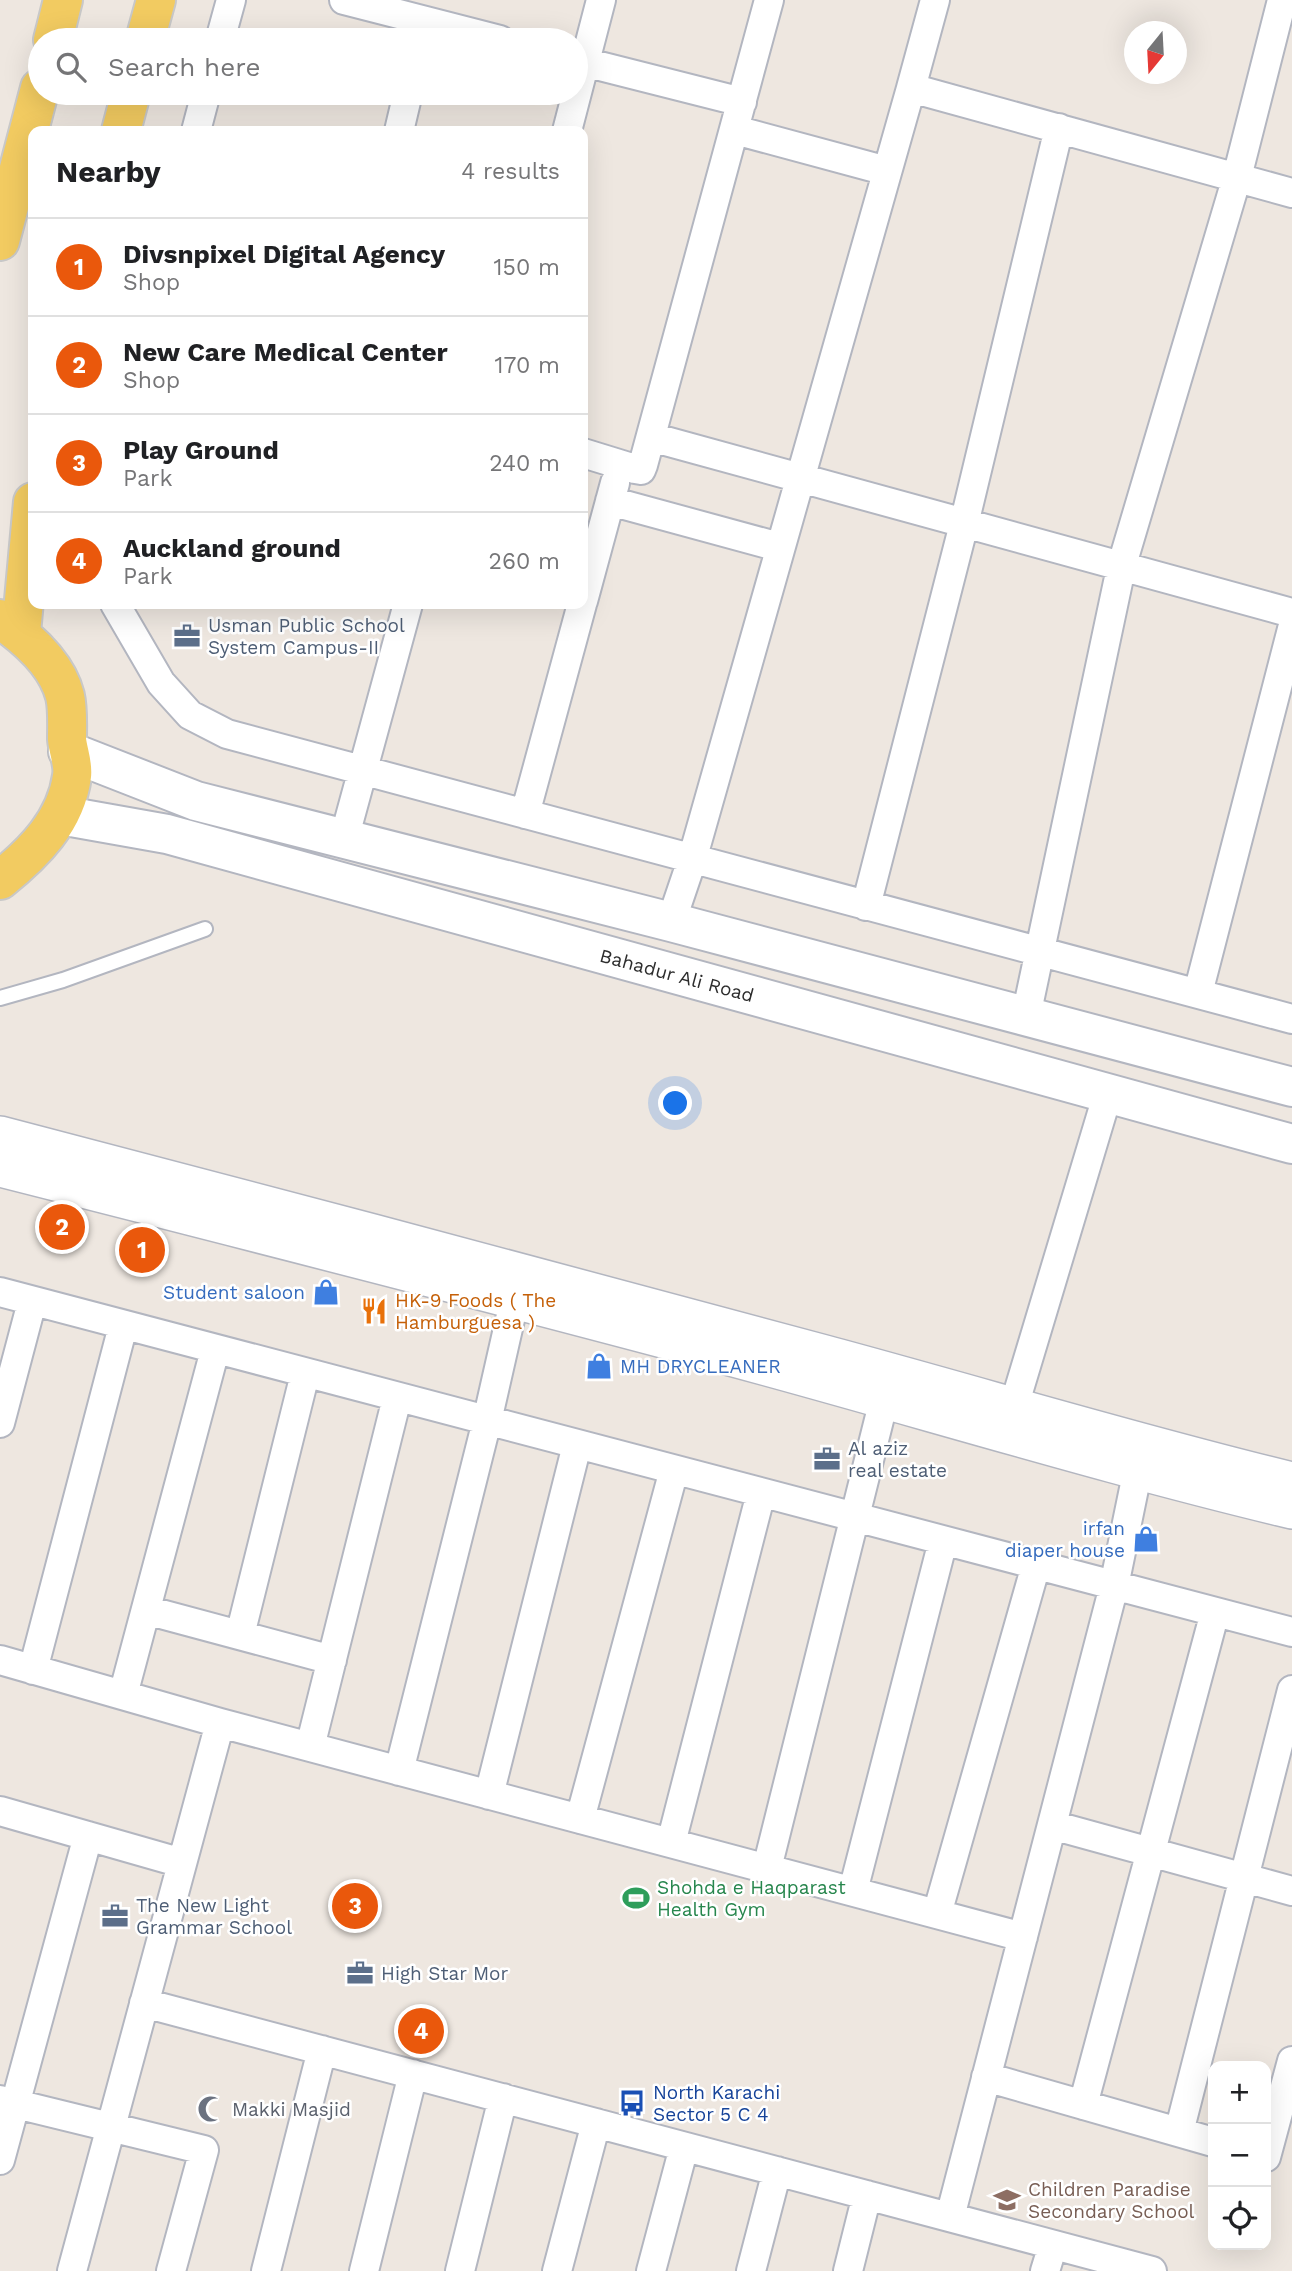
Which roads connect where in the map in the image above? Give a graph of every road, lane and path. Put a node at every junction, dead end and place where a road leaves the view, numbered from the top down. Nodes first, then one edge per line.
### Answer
1 (63, 0) edge
2 (156, 0) edge
3 (231, 0) edge
4 (344, 0) edge
5 (601, 0) edge
6 (769, 0) edge
7 (935, 0) edge
8 (1282, 0) edge
9 (427, 21) edge
10 (56, 28) edge
11 (148, 28) edge
12 (223, 28) edge
13 (454, 28) edge
14 (588, 38) edge
15 (588, 63) edge
16 (911, 88) junction
17 (742, 102) junction
18 (36, 105) edge
19 (128, 105) edge
20 (203, 105) edge
21 (405, 105) edge
22 (572, 105) edge
23 (30, 126) edge
24 (122, 126) edge
25 (197, 126) edge
26 (400, 126) edge
27 (568, 126) edge
28 (1059, 128) junction
29 (735, 130) junction
30 (28, 134) edge
31 (887, 171) junction
32 (1237, 177) junction
33 (1292, 192) edge
34 (0, 241) edge
35 (651, 437) junction
36 (588, 454) edge
37 (620, 463) junction
38 (799, 478) junction
39 (610, 501) junction
40 (964, 524) junction
41 (28, 530) edge
42 (779, 547) junction
43 (1121, 568) junction
44 (588, 580) edge
45 (118, 609) edge
46 (407, 609) edge
47 (580, 609) edge
48 (1292, 613) edge
49 (11, 626) edge
50 (1292, 629) edge
51 (68, 751) junction
52 (364, 770) junction
53 (524, 814) junction
54 (60, 815) junction
55 (344, 839) junction
56 (692, 860) junction
57 (0, 880) edge
58 (866, 906) junction
59 (671, 922) junction
60 (205, 929) dead end
61 (1040, 952) junction
62 (1198, 993) junction
63 (0, 998) edge
64 (1026, 1016) junction
65 (1292, 1019) edge
66 (1292, 1087) edge
67 (1108, 1093) junction
68 (0, 1134) edge
69 (1292, 1144) edge
70 (0, 1169) edge
71 (518, 1284) junction
72 (0, 1292) edge
73 (32, 1302) junction
74 (123, 1326) junction
75 (215, 1350) junction
76 (305, 1374) junction
77 (397, 1398) junction
78 (884, 1400) junction
79 (1014, 1406) junction
80 (487, 1421) junction
81 (0, 1423) edge
82 (577, 1445) junction
83 (674, 1470) junction
84 (1137, 1474) junction
85 (1292, 1480) edge
86 (761, 1493) junction
87 (1292, 1511) edge
88 (852, 1517) junction
89 (943, 1541) junction
90 (1036, 1565) junction
91 (1114, 1586) junction
92 (146, 1610) junction
93 (1215, 1612) junction
94 (1292, 1632) edge
95 (240, 1636) junction
96 (0, 1660) edge
97 (332, 1660) junction
98 (33, 1670) junction
99 (1292, 1690) edge
100 (123, 1695) junction
101 (220, 1723) junction
102 (310, 1747) junction
103 (399, 1770) junction
104 (489, 1795) junction
105 (0, 1811) edge
106 (580, 1819) junction
107 (1052, 1825) junction
108 (88, 1836) junction
109 (670, 1843) junction
110 (1150, 1853) junction
111 (182, 1863) junction
112 (767, 1868) junction
113 (1244, 1877) junction
114 (853, 1891) junction
115 (1292, 1891) edge
116 (937, 1914) junction
117 (1023, 1937) junction
118 (144, 2003) junction
119 (322, 2050) junction
120 (1292, 2061) edge
121 (414, 2074) junction
122 (986, 2077) junction
123 (503, 2098) junction
124 (8, 2101) edge
125 (1083, 2105) junction
126 (596, 2123) junction
127 (111, 2125) junction
128 (1179, 2132) junction
129 (1271, 2139) edge
130 (1208, 2141) edge
131 (684, 2147) junction
132 (1271, 2158) edge
133 (0, 2160) edge
134 (1292, 2164) edge
135 (777, 2171) junction
136 (867, 2195) junction
137 (950, 2217) junction
138 (1049, 2258) edge
139 (1147, 2270) edge
140 (72, 2271) edge
141 (171, 2271) edge
142 (266, 2271) edge
143 (364, 2271) edge
144 (460, 2271) edge
145 (557, 2271) edge
146 (651, 2271) edge
147 (751, 2271) edge
148 (848, 2271) edge

1 - 10 main road
2 - 11 main road
3 - 12 street
4 - 9 street
5 - 14 street
6 - 17 street
7 - 16 street
8 - 32 street
9 - 13 street
15 - 17 street
16 - 28 street
16 - 31 street
17 - 29 street
18 - 23 main road
19 - 24 main road
20 - 25 street
21 - 26 street
22 - 27 street
28 - 32 street
28 - 40 street
29 - 31 street
29 - 35 street
30 - 34 main road
31 - 38 street
32 - 33 street
32 - 43 street
35 - 37 street
35 - 38 street
36 - 37 street
37 - 39 street
38 - 40 street
38 - 42 street
39 - 42 street
39 - 44 street
40 - 43 street
40 - 58 street
41 - 49 main road
42 - 56 street
43 - 48 street
43 - 61 street
45 - 52 street
46 - 52 street
47 - 53 street
49 - 51 main road
50 - 62 street
51 - 54 main road
51 - 55 main road
52 - 53 street
52 - 55 street
53 - 56 street
54 - 57 main road
54 - 67 main road, Bahadur Ali Road
55 - 59 main road
56 - 58 street
56 - 59 street
58 - 61 street
59 - 64 main road
60 - 63 lane
61 - 62 street
61 - 64 street
62 - 65 street
64 - 66 main road
67 - 69 main road, Bahadur Ali Road
67 - 79 street
68 - 71 street
70 - 71 street
71 - 78 street
71 - 79 street
71 - 80 street
72 - 73 street
73 - 74 street
73 - 81 street
74 - 75 street
74 - 98 street
75 - 76 street
75 - 92 street
76 - 77 street
76 - 95 street
77 - 80 street
77 - 97 street
78 - 84 street
78 - 88 street
79 - 85 street
80 - 82 street
80 - 103 street
82 - 83 street
82 - 104 street
83 - 86 street
83 - 106 street
84 - 87 street
84 - 91 street
86 - 88 street
86 - 109 street
88 - 89 street
88 - 112 street
89 - 90 street
89 - 114 street
90 - 91 street
90 - 116 street
91 - 93 street
91 - 107 street
92 - 95 street
92 - 100 street
93 - 94 street
93 - 110 street
95 - 97 street
96 - 98 street
97 - 102 street
98 - 100 street
99 - 113 street
100 - 101 street
101 - 102 street
101 - 111 street
102 - 103 street
103 - 104 street
104 - 106 street
105 - 108 street
106 - 109 street
107 - 110 street
107 - 117 street
108 - 111 street
108 - 124 street
109 - 112 street
110 - 113 street
110 - 125 street
111 - 118 street
112 - 114 street
113 - 115 street
113 - 128 street
114 - 116 street
116 - 117 street
117 - 122 street
118 - 119 street
118 - 127 street
119 - 121 street
119 - 142 street
120 - 129 street
121 - 123 street
121 - 143 street
122 - 125 street
122 - 137 street
123 - 126 street
123 - 144 street
124 - 127 street
124 - 133 street
125 - 128 street
126 - 131 street
126 - 145 street
127 - 140 street
127 - 141 street
128 - 130 street
131 - 135 street
131 - 146 street
132 - 134 street
135 - 136 street
135 - 147 street
136 - 137 street
136 - 148 street
137 - 138 street
138 - 139 street

